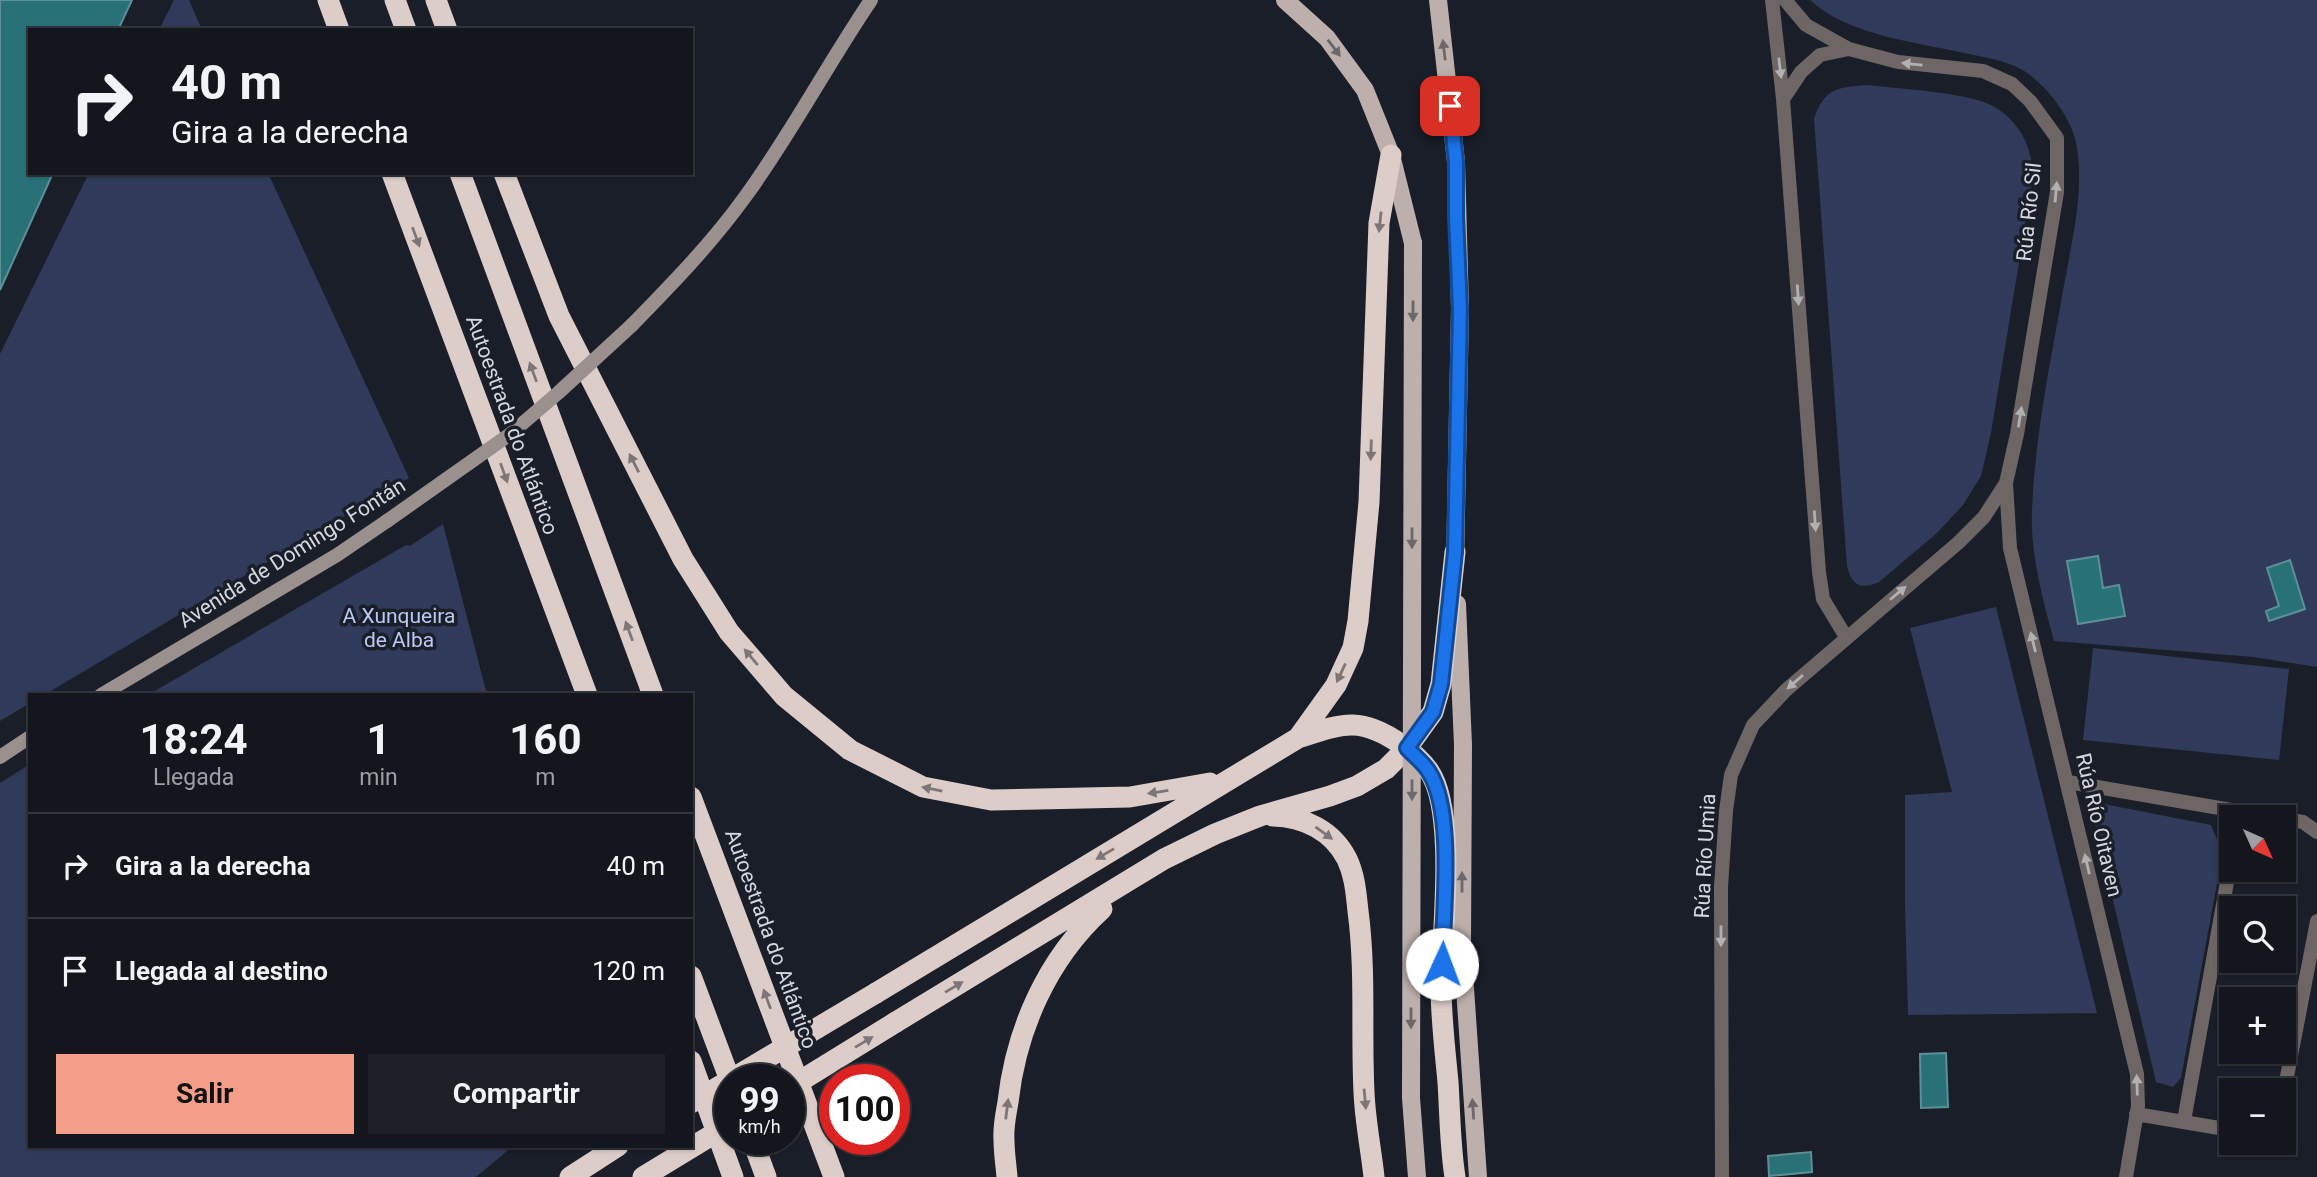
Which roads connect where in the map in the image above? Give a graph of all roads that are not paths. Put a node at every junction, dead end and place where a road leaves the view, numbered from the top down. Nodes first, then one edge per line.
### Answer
1 (328, 0) edge
2 (395, 0) edge
3 (436, 0) edge
4 (860, 0) edge
5 (872, 0) edge
6 (1285, 0) edge
7 (1438, 0) edge
8 (1772, 0) edge
9 (1785, 0) edge
10 (338, 28) edge
11 (405, 28) edge
12 (446, 28) edge
13 (853, 28) junction
14 (1849, 49) junction
15 (1783, 99) junction
16 (1391, 155) junction
17 (393, 175) edge
18 (461, 175) edge
19 (505, 175) edge
20 (2006, 484) junction
21 (1455, 552) junction
22 (1846, 637) junction
23 (585, 691) edge
24 (104, 693) edge
25 (652, 693) edge
26 (1297, 738) junction
27 (26, 739) edge
28 (1407, 748) junction
29 (0, 750) edge
30 (0, 757) edge
31 (1226, 780) junction
32 (2068, 782) junction
33 (693, 802) edge
34 (2219, 811) edge
35 (1260, 816) junction
36 (2296, 821) edge
37 (2317, 832) edge
38 (1136, 877) junction
39 (2227, 882) edge
40 (2317, 921) edge
41 (693, 981) edge
42 (724, 1064) edge
43 (757, 1064) edge
44 (693, 1066) edge
45 (805, 1078) edge
46 (2287, 1078) edge
47 (714, 1089) edge
48 (693, 1102) edge
49 (2136, 1114) junction
50 (2184, 1121) junction
51 (2219, 1128) edge
52 (714, 1134) edge
53 (693, 1147) edge
54 (615, 1148) edge
55 (691, 1148) edge
56 (758, 1155) edge
57 (577, 1172) edge
58 (643, 1177) edge
59 (733, 1177) edge
60 (766, 1177) edge
61 (834, 1177) edge
62 (1007, 1177) edge
63 (1374, 1177) edge
64 (1417, 1177) edge
65 (1455, 1177) edge
66 (1478, 1177) edge
67 (1722, 1177) edge
68 (2126, 1177) edge

1 - 10 highway
2 - 11 highway
3 - 12 highway
4 - 13 main road
5 - 13 main road
6 -> 16 main road
21 -> 7 main road
8 -> 15 street
9 - 14 street, Rúa Río Sil
13 - 24 main road, Avenida de Domingo Fontán, bridge
14 - 15 street
20 -> 14 street, Rúa Río Sil
15 -> 22 street
16 -> 26 highway
16 -> 64 main road, bridge
17 -> 23 highway, Autoestrada do Atlántico
25 -> 18 highway, Autoestrada do Atlántico
31 -> 19 highway
22 -> 20 street, Rúa Río Umia
32 -> 20 street, Rúa Río Oitaven
21 - 28 highway
66 -> 21 main road
22 -> 67 street, Rúa Río Umia
26 - 28 highway
26 - 31 highway
27 - 29 main road
27 - 30 main road
28 - 35 highway
28 - 65 highway
31 -> 43 highway, bridge
32 - 34 street
49 -> 32 street, Rúa Río Oitaven
61 -> 33 highway, Autoestrada do Atlántico
35 - 38 highway
35 -> 63 highway
36 - 37 street
45 -> 38 highway, bridge
62 -> 38 highway
39 - 50 street
40 - 46 street
41 - 42 highway
44 - 59 highway
47 - 48 highway, bridge
49 - 50 street
49 - 68 street, Rúa Río Oitaven
50 - 51 street
52 - 53 highway, bridge
54 - 57 highway
55 - 58 highway, bridge
56 - 60 highway

